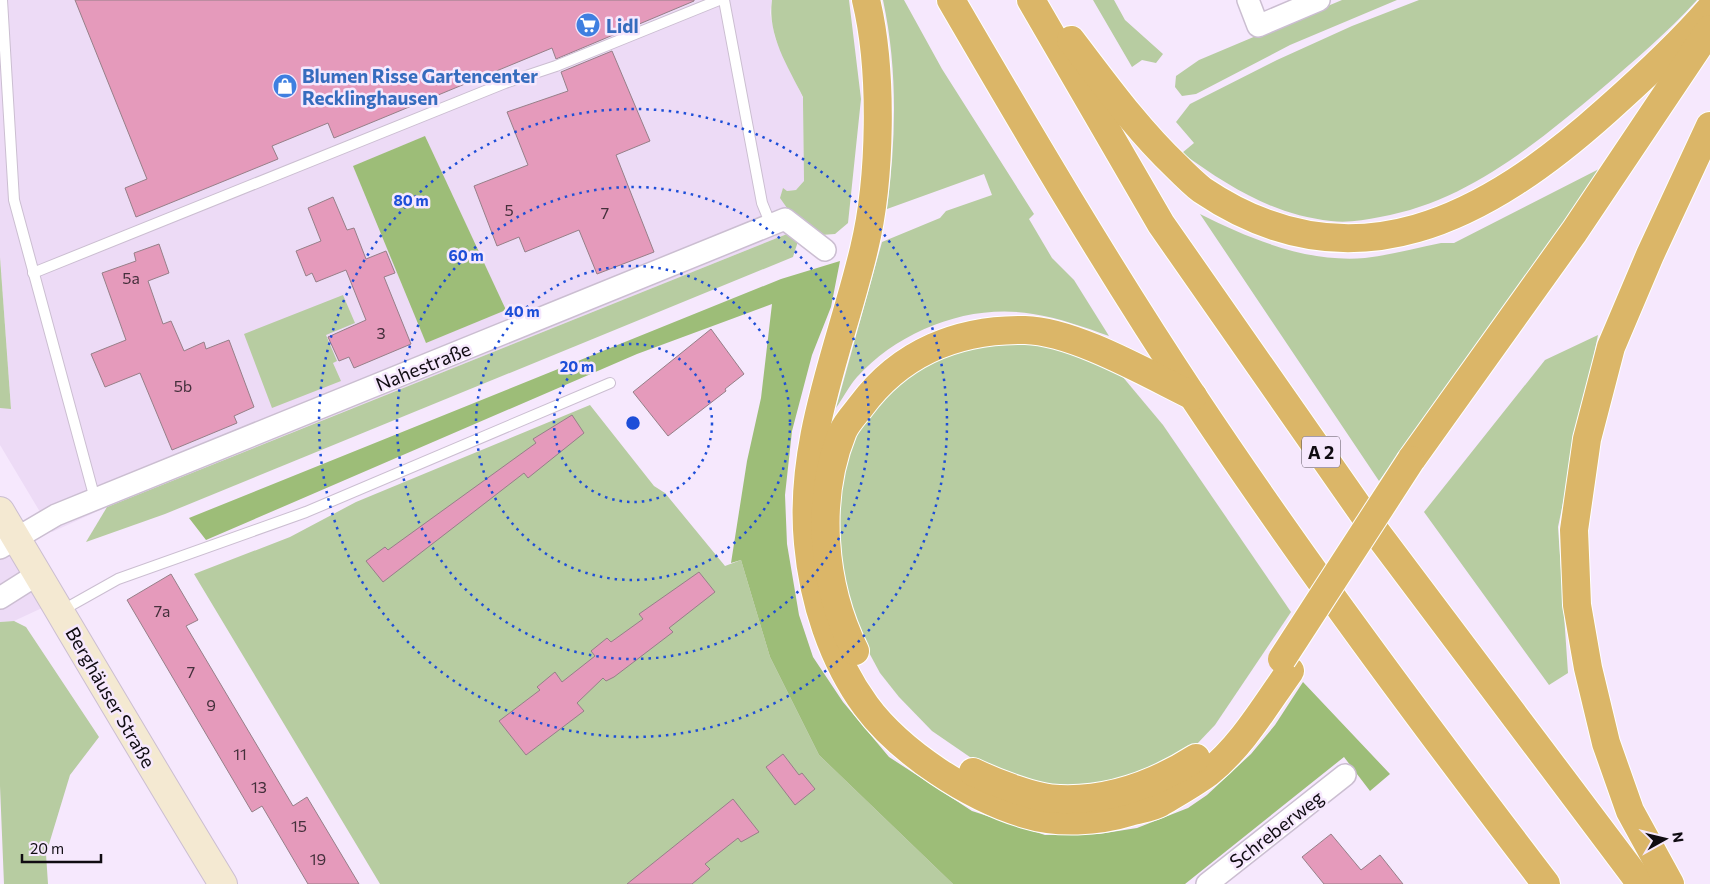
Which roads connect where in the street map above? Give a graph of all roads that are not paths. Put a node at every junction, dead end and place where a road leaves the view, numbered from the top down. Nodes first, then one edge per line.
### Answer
1 (2, 0) edge
2 (719, 0) edge
3 (724, 0) edge
4 (866, 0) edge
5 (951, 0) edge
6 (1031, 0) edge
7 (1040, 0) edge
8 (1248, 0) edge
9 (1319, 0) edge
10 (1710, 9) edge
11 (1710, 29) edge
12 (1710, 50) edge
13 (1710, 126) edge
14 (771, 224) junction
15 (825, 250) dead end
16 (33, 273) junction
17 (610, 383) dead end
18 (1193, 396) junction
19 (1417, 468) junction
20 (95, 499) junction
21 (0, 511) edge
22 (8, 543) edge
23 (38, 574) junction
24 (0, 598) edge
25 (61, 611) junction
26 (1286, 665) junction
27 (1345, 775) dead end
28 (222, 884) edge
29 (1207, 884) edge
30 (1546, 884) edge
31 (1641, 884) edge
32 (1670, 884) edge

1 - 16 lane
2 - 16 lane
3 - 14 lane
4 - 26 highway
5 - 18 highway
6 - 31 highway, A 2
7 - 10 highway
8 - 9 street
11 - 19 highway
12 - 19 highway
13 - 32 highway
14 - 15 street, Nahestraße
14 - 20 street, Nahestraße
16 - 20 lane
17 - 25 lane
18 - 26 highway
18 - 30 highway
19 - 26 highway
20 - 22 street, Nahestraße
21 - 22 street, Berghäuser Straße
22 - 23 street, Berghäuser Straße
23 - 24 street
23 - 25 street, Berghäuser Straße
25 - 28 street, Berghäuser Straße
27 - 29 street, Schreberweg

